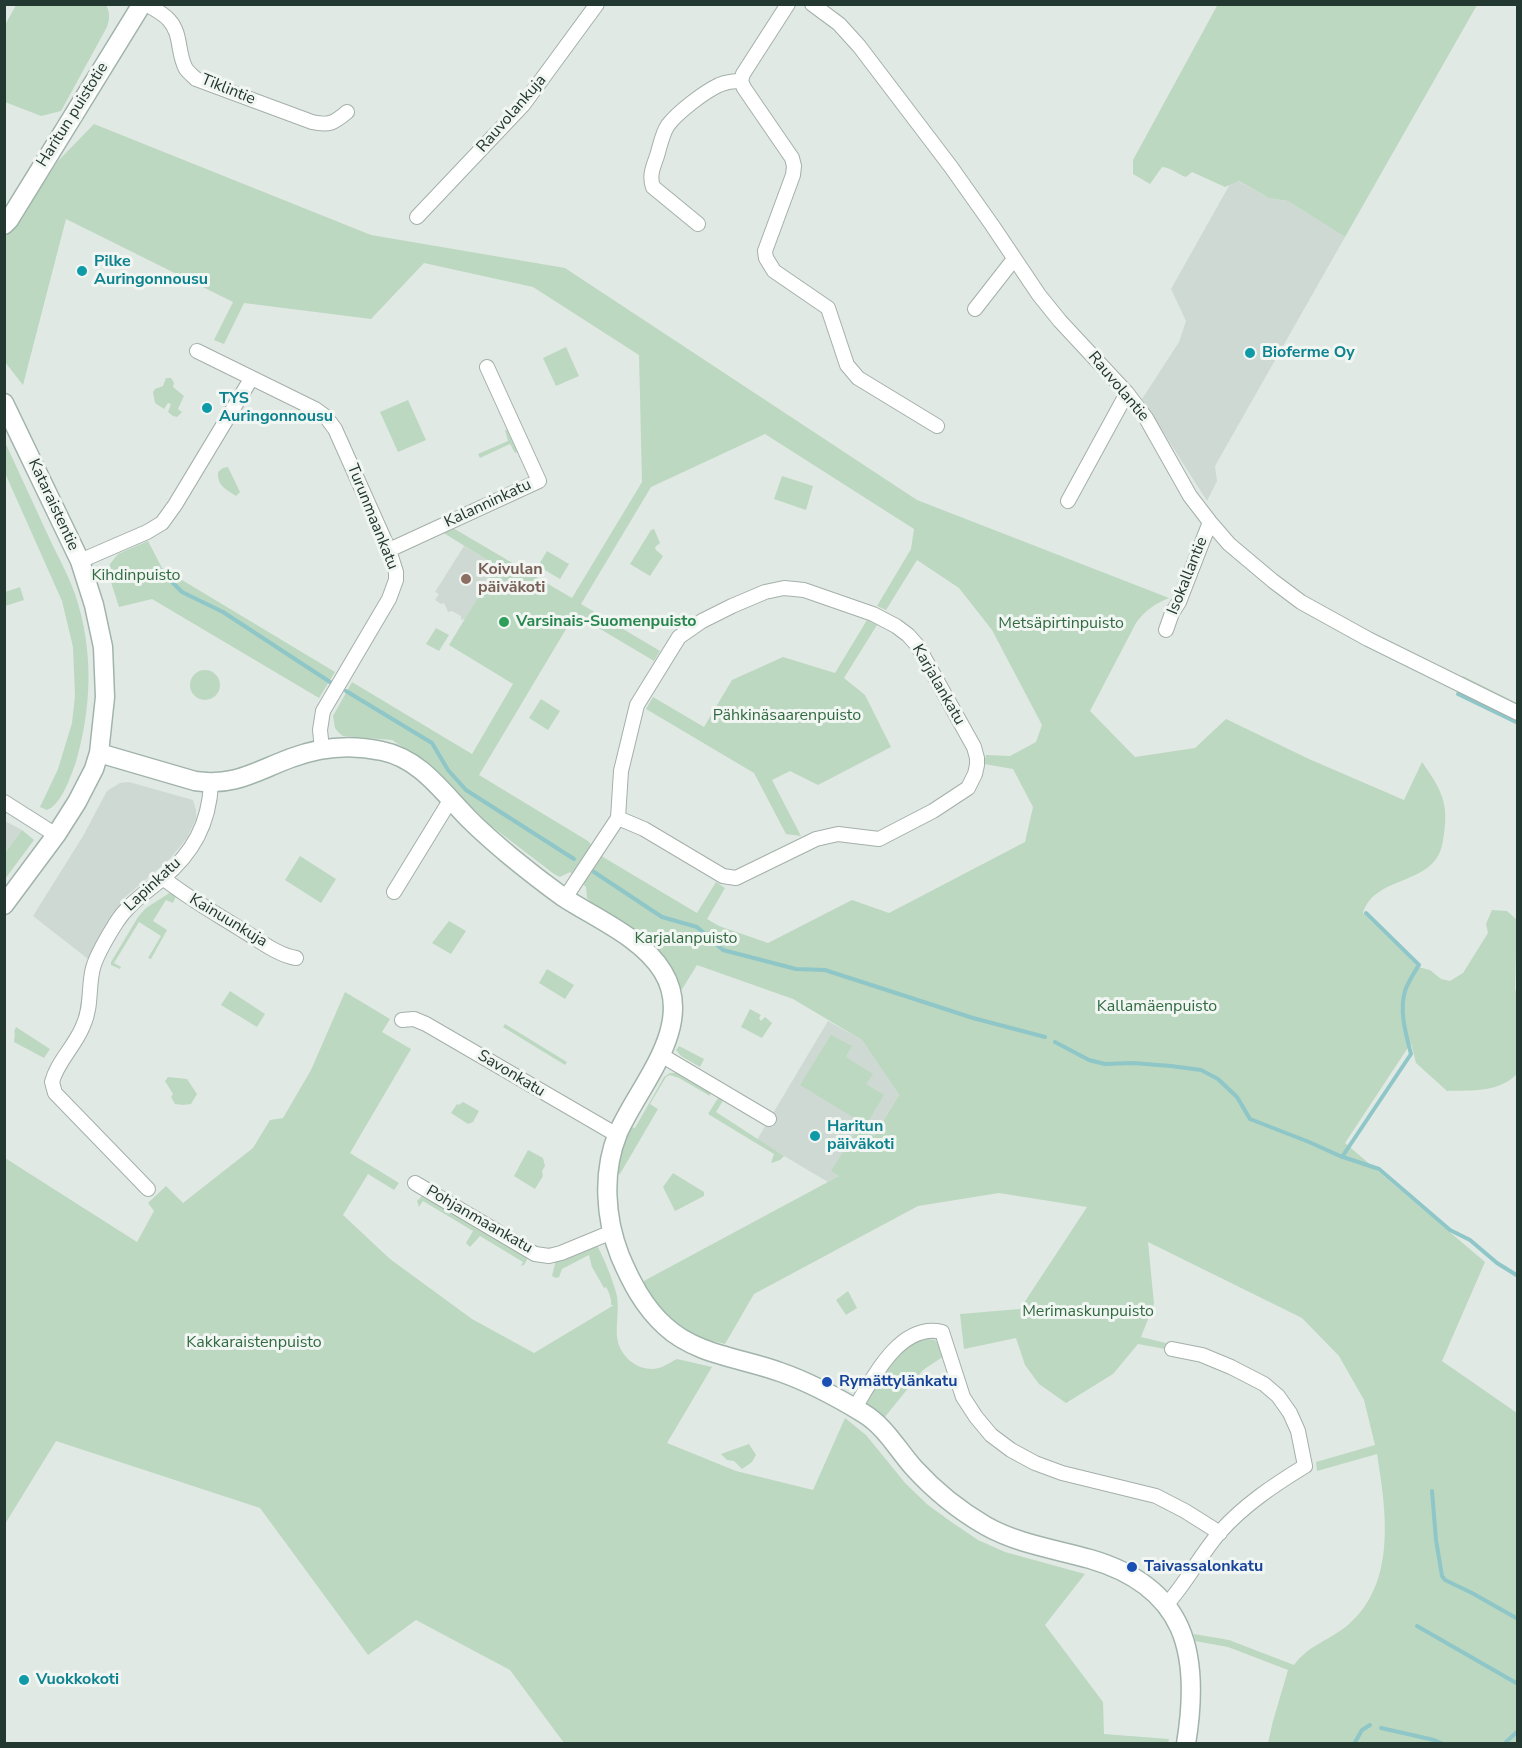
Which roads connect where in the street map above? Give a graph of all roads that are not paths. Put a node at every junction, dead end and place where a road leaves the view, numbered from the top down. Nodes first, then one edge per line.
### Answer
1 (144, 4) edge
2 (597, 4) edge
3 (788, 4) edge
4 (812, 4) edge
5 (741, 81) junction
6 (347, 112) dead end
7 (417, 217) dead end
8 (698, 224) dead end
9 (4, 225) edge
10 (1014, 259) junction
11 (975, 309) dead end
12 (197, 351) dead end
13 (488, 367) dead end
14 (251, 378) junction
15 (1127, 393) junction
16 (4, 403) edge
17 (937, 426) dead end
18 (1068, 501) dead end
19 (1210, 522) junction
20 (389, 550) junction
21 (80, 561) junction
22 (1166, 630) dead end
23 (1518, 713) edge
24 (322, 749) junction
25 (99, 753) junction
26 (211, 784) junction
27 (451, 799) junction
28 (4, 802) edge
29 (618, 818) junction
30 (56, 835) junction
31 (164, 878) junction
32 (394, 892) dead end
33 (565, 898) junction
34 (4, 905) edge
35 (296, 958) dead end
36 (402, 1020) dead end
37 (661, 1055) junction
38 (769, 1119) dead end
39 (617, 1135) junction
40 (415, 1183) dead end
41 (148, 1188) dead end
42 (612, 1232) junction
43 (1172, 1349) dead end
44 (855, 1408) junction
45 (1220, 1533) junction
46 (1167, 1604) junction
47 (1186, 1743) edge

1 - 6 street, Tiklintie
1 - 9 street, Haritun puistotie
2 - 7 street, Rauvolankuja
3 - 5 street
4 - 10 street, Rauvolantie
5 - 8 street
5 - 17 street
10 - 11 street
10 - 15 street, Rauvolantie
12 - 14 street, Turunmaankatu
13 - 20 street, Kalanninkatu
14 - 20 street, Turunmaankatu
14 - 21 street
15 - 18 street
15 - 19 street, Rauvolantie
16 - 21 street, Kataraistentie
19 - 22 street, Isokallantie
19 - 23 street, Rauvolantie
20 - 24 street, Turunmaankatu
21 - 25 street, Kataraistentie
24 - 26 street
24 - 27 street
25 - 26 street
25 - 30 street, Kataraistentie
26 - 31 street, Lapinkatu
27 - 32 street
27 - 33 street
28 - 30 street
29 - 29 street, Karjalankatu
29 - 33 street, Karjalankatu
30 - 34 street, Kataraistentie
31 - 35 street, Kainuunkuja
31 - 41 street, Lapinkatu
33 - 37 street
36 - 39 street, Savonkatu
37 - 38 street
37 - 39 street
39 - 42 street
40 - 42 street, Pohjanmaankatu
42 - 44 street
43 - 45 street
44 - 45 street
44 - 46 street
45 - 46 street
46 - 47 street

